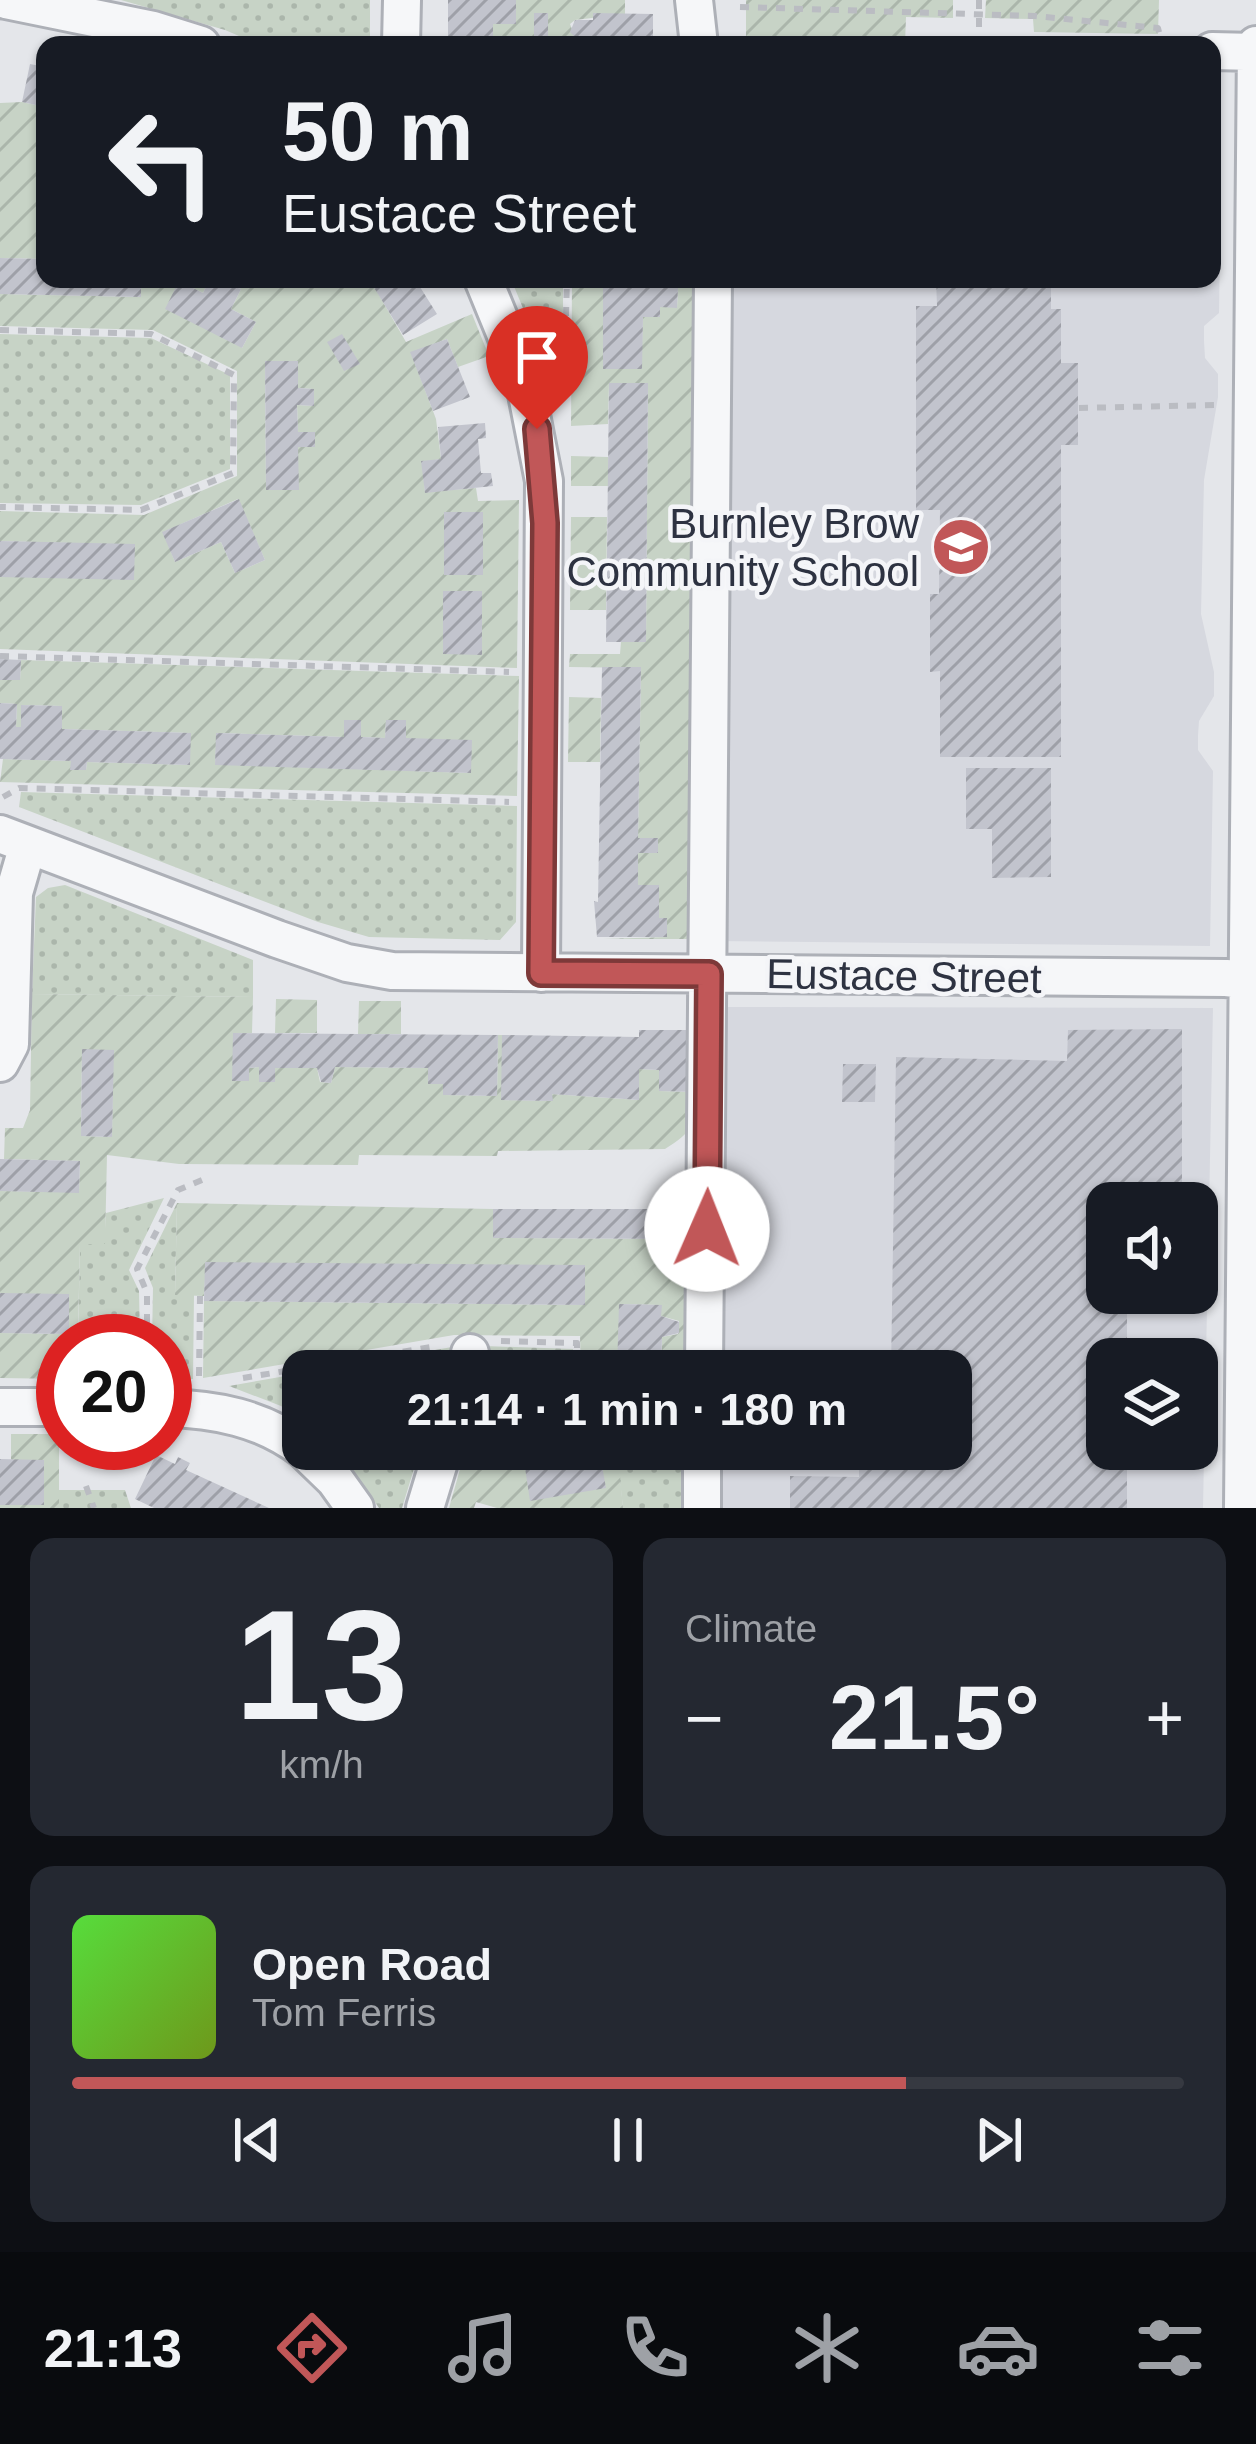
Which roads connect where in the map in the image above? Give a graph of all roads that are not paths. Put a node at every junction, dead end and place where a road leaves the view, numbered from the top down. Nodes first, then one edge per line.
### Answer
1 (6, 0) edge
2 (402, 0) edge
3 (694, 0) edge
4 (172, 36) edge
5 (401, 36) edge
6 (698, 36) edge
7 (1256, 49) edge
8 (1221, 51) edge
9 (1255, 250) edge
10 (487, 288) edge
11 (713, 288) edge
12 (1246, 399) edge
13 (1254, 541) edge
14 (14, 840) edge
15 (541, 973) junction
16 (709, 974) junction
17 (1251, 981) edge
18 (0, 1063) edge
19 (704, 1350) edge
20 (0, 1407) edge
21 (36, 1407) edge
22 (192, 1410) edge
23 (282, 1435) edge
24 (1250, 1438) edge
25 (325, 1470) edge
26 (436, 1470) edge
27 (702, 1470) edge
28 (355, 1508) edge
29 (424, 1508) edge
30 (702, 1508) edge
31 (1243, 1508) edge

1 - 4 street
2 - 5 street
3 - 6 street
7 - 8 street
7 - 9 street
9 - 12 street
10 - 15 street
11 - 16 street
12 - 13 street
13 - 17 street
14 - 15 street, Eustace Street
14 - 18 street
15 - 16 street, Eustace Street
16 - 17 street, Eustace Street
16 - 19 street
17 - 24 street
20 - 21 street
22 - 23 street
24 - 31 street
25 - 28 street
26 - 29 street
27 - 30 street

